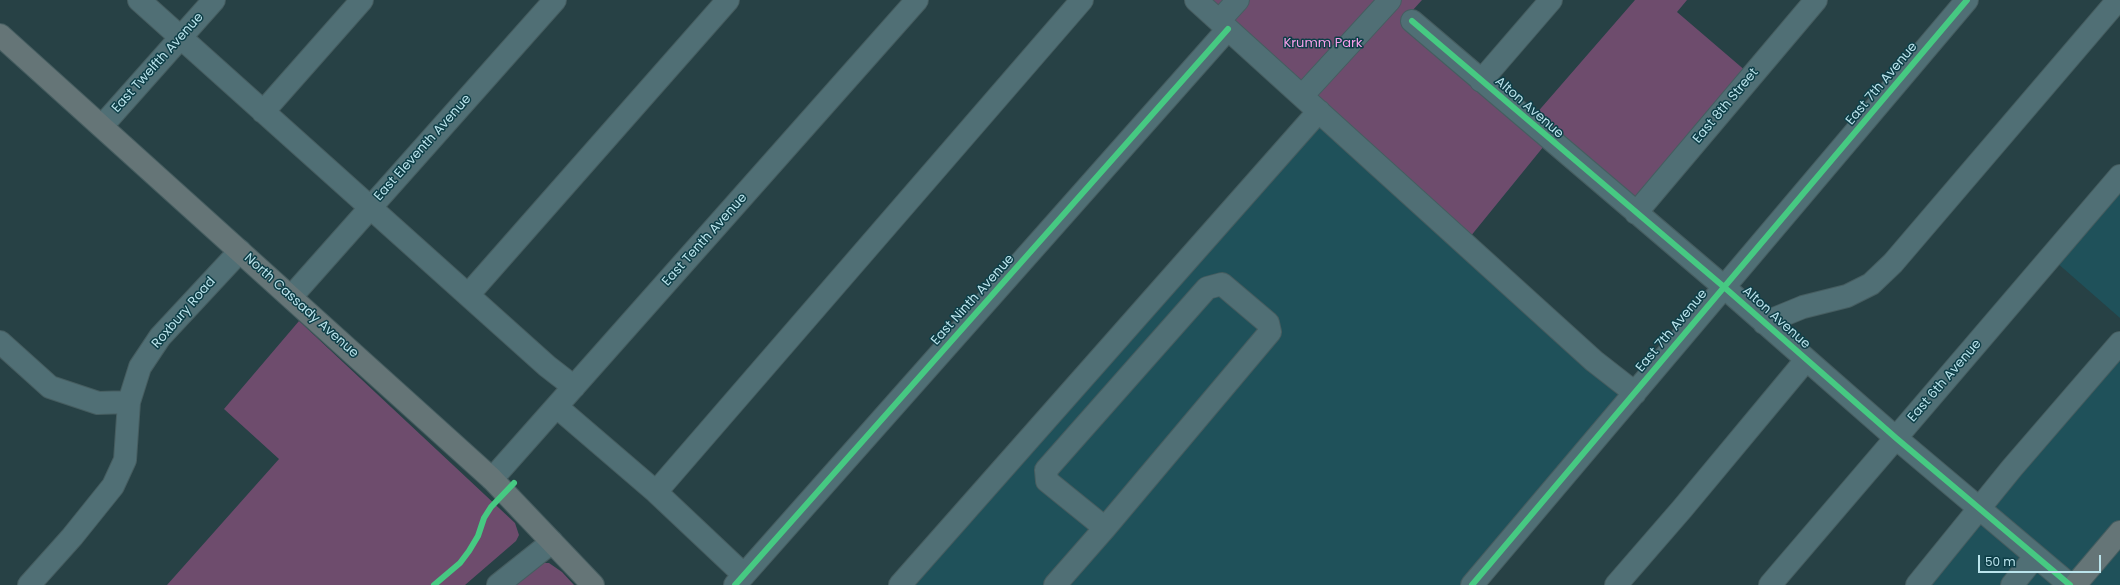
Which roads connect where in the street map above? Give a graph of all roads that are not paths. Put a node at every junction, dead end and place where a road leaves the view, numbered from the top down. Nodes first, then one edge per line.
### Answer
1 (139, 0) edge
2 (214, 0) edge
3 (362, 0) edge
4 (555, 0) edge
5 (728, 0) edge
6 (917, 0) edge
7 (1082, 0) edge
8 (1196, 0) edge
9 (1238, 0) edge
10 (1390, 0) edge
11 (1551, 0) edge
12 (1816, 0) edge
13 (1967, 0) edge
14 (2118, 0) edge
15 (1412, 21) dead end
16 (1224, 25) junction
17 (0, 35) edge
18 (181, 38) junction
19 (1481, 81) junction
20 (1302, 96) junction
21 (1319, 111) junction
22 (263, 112) junction
23 (102, 126) junction
24 (2120, 176) edge
25 (370, 208) junction
26 (1636, 213) junction
27 (240, 250) junction
28 (1724, 287) junction
29 (468, 295) junction
30 (291, 297) junction
31 (1764, 324) junction
32 (0, 342) edge
33 (2120, 343) edge
34 (1806, 360) junction
35 (574, 387) junction
36 (1635, 393) junction
37 (129, 402) junction
38 (557, 407) junction
39 (1896, 438) junction
40 (492, 480) junction
41 (656, 492) junction
42 (1980, 509) junction
43 (1105, 528) junction
44 (2120, 532) edge
45 (552, 542) junction
46 (2035, 557) junction
47 (738, 582) edge
48 (29, 585) edge
49 (498, 585) edge
50 (593, 585) edge
51 (900, 585) edge
52 (1055, 585) edge
53 (1472, 585) edge
54 (1616, 585) edge
55 (1770, 585) edge
56 (1917, 585) edge
57 (2012, 585) edge
58 (2070, 585) edge
59 (2075, 585) edge

1 - 18 street
2 - 18 street, East Twelfth Avenue
3 - 22 street
4 - 25 street, East Eleventh Avenue
5 - 29 street
6 - 35 street, East Tenth Avenue
7 - 41 street
8 - 16 street
9 - 16 street, East Ninth Avenue
10 - 20 street
11 - 19 street
12 - 26 street, East 8th Street
13 - 28 street, East 7th Avenue
14 - 31 street
15 - 19 street, Alton Avenue
16 - 20 street
16 - 47 street, East Ninth Avenue
17 - 23 main road, North Cassady Avenue
18 - 22 street
18 - 23 street, East Twelfth Avenue
19 - 26 street, Alton Avenue
20 - 21 street
21 - 36 street
21 - 51 street
22 - 25 street
23 - 27 main road, North Cassady Avenue
24 - 39 street, East 6th Avenue
25 - 29 street
25 - 30 street, East Eleventh Avenue
26 - 28 street, Alton Avenue
27 - 30 main road, North Cassady Avenue
27 - 37 street, Roxbury Road
28 - 31 street, Alton Avenue
28 - 36 street, East 7th Avenue
29 - 35 street
30 - 40 main road, North Cassady Avenue
31 - 34 street, Alton Avenue
32 - 37 street
33 - 42 street
34 - 39 street, Alton Avenue
34 - 54 street
35 - 38 street, East Tenth Avenue
36 - 53 street, East 7th Avenue
37 - 48 street, Roxbury Road
38 - 40 street, East Tenth Avenue
38 - 41 street
39 - 42 street, Alton Avenue
39 - 55 street, East 6th Avenue
40 - 45 main road, North Cassady Avenue
41 - 47 street
42 - 46 street, Alton Avenue
42 - 56 street
43 - 43 street
43 - 52 street
44 - 59 main road
45 - 49 street
45 - 50 main road, North Cassady Avenue
46 - 57 street
46 - 58 street, Alton Avenue

